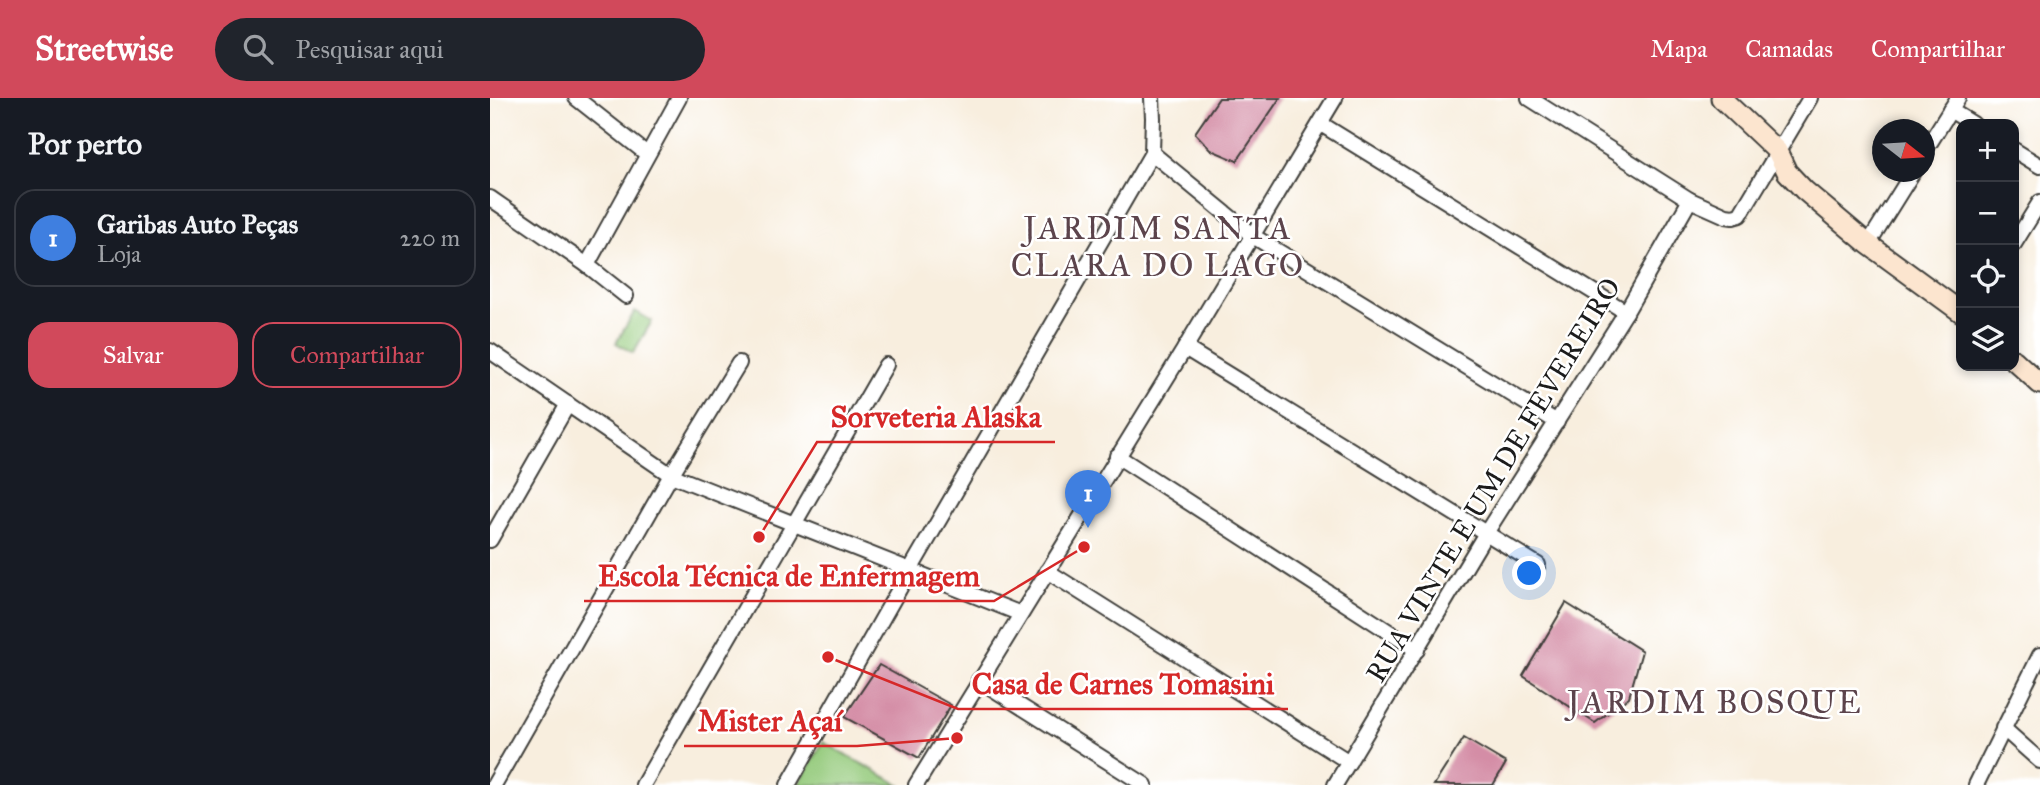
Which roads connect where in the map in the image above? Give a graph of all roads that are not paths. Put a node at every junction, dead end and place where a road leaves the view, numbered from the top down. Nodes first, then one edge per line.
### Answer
1 (576, 98) edge
2 (680, 98) edge
3 (1152, 98) edge
4 (1335, 98) edge
5 (1529, 98) edge
6 (1721, 98) edge
7 (1810, 98) edge
8 (1954, 104) edge
9 (1968, 119) edge
10 (1321, 124) junction
11 (1935, 134) edge
12 (1777, 151) junction
13 (1152, 153) junction
14 (2019, 153) edge
15 (647, 154) junction
16 (2040, 166) edge
17 (1907, 182) edge
18 (490, 198) edge
19 (1690, 200) junction
20 (2040, 202) edge
21 (1253, 236) junction
22 (2019, 236) edge
23 (1868, 244) junction
24 (587, 265) junction
25 (626, 296) dead end
26 (1956, 308) edge
27 (1626, 312) junction
28 (1185, 348) junction
29 (490, 351) edge
30 (739, 363) dead end
31 (886, 365) dead end
32 (2019, 365) edge
33 (2040, 384) edge
34 (568, 404) junction
35 (1557, 422) junction
36 (1117, 457) junction
37 (671, 475) junction
38 (793, 522) junction
39 (1486, 533) junction
40 (490, 540) edge
41 (1538, 565) dead end
42 (910, 569) junction
43 (1047, 571) junction
44 (1021, 614) junction
45 (1417, 650) junction
46 (2040, 655) edge
47 (979, 680) junction
48 (2003, 728) junction
49 (2040, 761) edge
50 (1349, 762) junction
51 (494, 785) edge
52 (643, 785) edge
53 (788, 785) edge
54 (916, 785) edge
55 (1145, 785) edge
56 (1335, 785) edge
57 (1976, 785) edge

1 - 15 street
2 - 15 street
3 - 13 street
4 - 10 street
5 - 19 street
6 - 12 street
7 - 12 street
8 - 9 street
8 - 11 street
10 - 21 street
10 - 27 street
12 - 19 street
12 - 23 street
13 - 21 street
13 - 42 street
14 - 16 street
15 - 24 street
17 - 23 street
18 - 24 street
19 - 27 street, RUA VINTE E UM DE FEVEREIRO
20 - 22 street
21 - 28 street
21 - 35 street
23 - 26 street
24 - 25 street
27 - 35 street, RUA VINTE E UM DE FEVEREIRO
28 - 36 street
28 - 39 street
29 - 34 street
30 - 37 street
31 - 38 street
32 - 33 street
34 - 37 street
34 - 40 street
35 - 39 street, RUA VINTE E UM DE FEVEREIRO
36 - 43 street
36 - 45 street
37 - 38 street
37 - 51 street
38 - 42 street
38 - 52 street
39 - 41 street
39 - 45 street, RUA VINTE E UM DE FEVEREIRO
42 - 44 street
42 - 53 street
43 - 44 street
43 - 50 street
44 - 47 street
45 - 50 street, RUA VINTE E UM DE FEVEREIRO
46 - 48 street
47 - 54 street
47 - 55 street
48 - 49 street
48 - 57 street
50 - 56 street, RUA VINTE E UM DE FEVEREIRO

